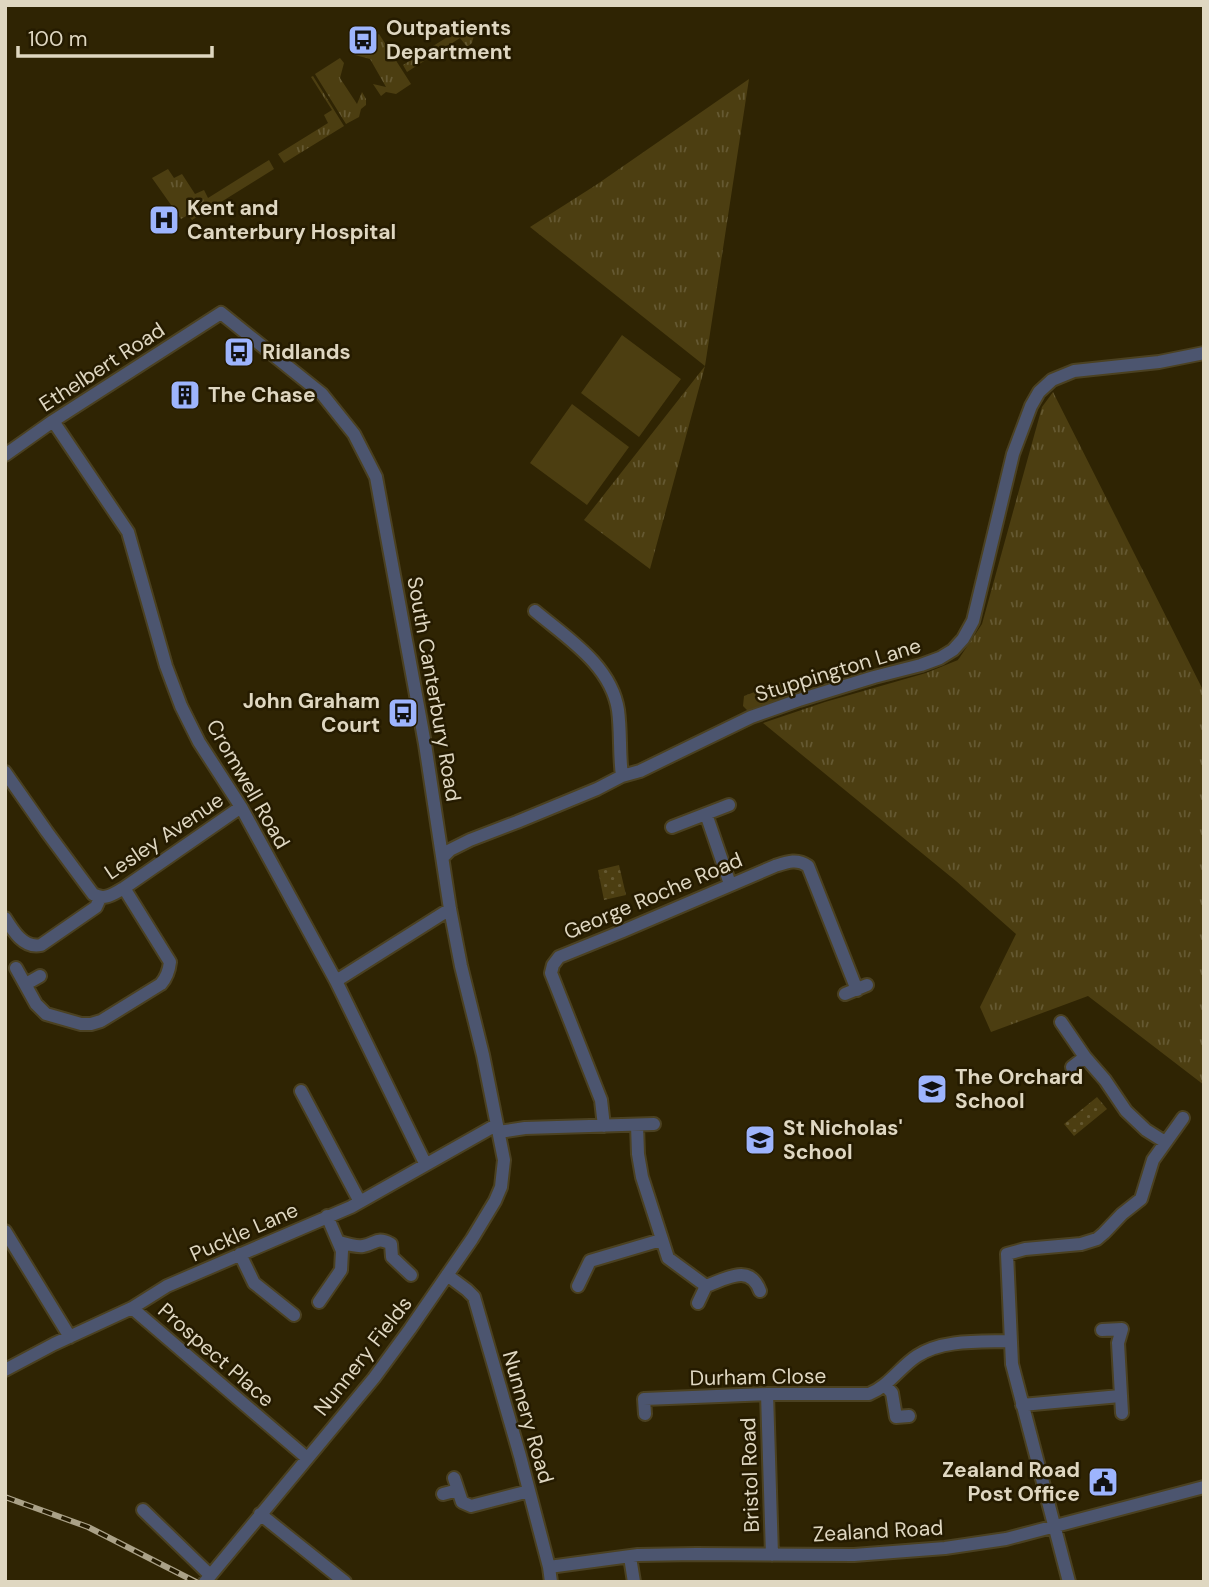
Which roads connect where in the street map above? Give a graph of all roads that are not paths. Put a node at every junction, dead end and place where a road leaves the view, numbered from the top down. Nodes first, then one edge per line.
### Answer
1 (221, 313) joint
2 (1204, 353) edge
3 (53, 421) junction
4 (5, 455) edge
5 (535, 611) dead end
6 (5, 772) edge
7 (622, 776) junction
8 (729, 805) dead end
9 (241, 807) junction
10 (706, 814) junction
11 (672, 827) dead end
12 (443, 857) junction
13 (730, 884) junction
14 (124, 888) junction
15 (100, 898) junction
16 (450, 909) junction
17 (5, 918) edge
18 (16, 968) dead end
19 (40, 976) dead end
20 (336, 981) junction
21 (26, 984) junction
22 (856, 990) dead end
23 (1061, 1022) dead end
24 (1085, 1057) junction
25 (1072, 1067) dead end
26 (301, 1091) dead end
27 (1183, 1118) dead end
28 (654, 1124) dead end
29 (636, 1125) junction
30 (604, 1126) junction
31 (498, 1128) junction
32 (1165, 1142) junction
33 (425, 1164) junction
34 (360, 1202) junction
35 (327, 1216) junction
36 (5, 1231) edge
37 (662, 1240) junction
38 (339, 1242) junction
39 (240, 1254) junction
40 (411, 1275) dead end
41 (447, 1275) junction
42 (578, 1286) dead end
43 (706, 1286) junction
44 (760, 1291) dead end
45 (319, 1302) dead end
46 (698, 1303) dead end
47 (132, 1308) junction
48 (294, 1315) dead end
49 (1102, 1331) dead end
50 (69, 1337) junction
51 (1010, 1341) junction
52 (5, 1370) edge
53 (885, 1385) junction
54 (767, 1394) junction
55 (1120, 1396) junction
56 (1022, 1405) junction
57 (1122, 1413) dead end
58 (645, 1414) dead end
59 (909, 1416) dead end
60 (307, 1458) junction
61 (1204, 1487) edge
62 (529, 1491) junction
63 (443, 1494) dead end
64 (260, 1514) junction
65 (144, 1516) dead end
66 (1054, 1527) junction
67 (772, 1555) junction
68 (630, 1557) junction
69 (549, 1567) junction
70 (208, 1578) edge
71 (345, 1582) edge
72 (551, 1582) edge
73 (634, 1582) edge
74 (1069, 1582) edge

1 - 3 street, Ethelbert Road
1 - 12 street, South Canterbury Road
2 - 7 street, Stuppington Lane
3 - 4 street, Ethelbert Road
3 - 9 street, Cromwell Road
5 - 7 street
6 - 15 street, Lesley Avenue
7 - 12 street, Stuppington Lane
8 - 10 street
9 - 14 street, Lesley Avenue
9 - 20 street, Cromwell Road
10 - 11 street
10 - 13 street
12 - 16 street, South Canterbury Road
13 - 22 street, George Roche Road
13 - 30 street, George Roche Road
14 - 15 street, Lesley Avenue
14 - 21 street
15 - 17 street
16 - 20 street
16 - 31 street, South Canterbury Road
18 - 21 street
19 - 21 street
20 - 33 street, Cromwell Road
23 - 24 street
24 - 25 street
24 - 32 street
26 - 34 street
27 - 32 street
28 - 29 street
29 - 30 street
29 - 37 street
30 - 31 street
31 - 33 street, Puckle Lane
31 - 41 street, Nunnery Fields
32 - 51 street
33 - 34 street, Puckle Lane
34 - 35 street, Puckle Lane
35 - 38 street
35 - 39 street, Puckle Lane
36 - 50 street
37 - 42 street
37 - 43 street
38 - 40 street
38 - 45 street
39 - 47 street, Puckle Lane
39 - 48 street
41 - 60 street, Nunnery Fields
41 - 62 street, Nunnery Road
43 - 44 street
43 - 46 street
47 - 50 street, Puckle Lane
47 - 60 street, Prospect Place
49 - 55 street
50 - 52 street, Puckle Lane
51 - 53 street, Durham Close
51 - 56 street
53 - 54 street, Durham Close
53 - 59 street
54 - 58 street, Durham Close
54 - 67 street, Bristol Road
55 - 56 street
55 - 57 street
56 - 66 street
60 - 64 street, Nunnery Fields
61 - 66 street, Zealand Road
62 - 63 street
62 - 69 street, Nunnery Road
64 - 70 street, Nunnery Fields
64 - 71 street
65 - 70 street
66 - 67 street, Zealand Road
66 - 74 street
67 - 68 street, Zealand Road
68 - 69 street, Zealand Road
68 - 73 street
69 - 72 street, Nunnery Road

